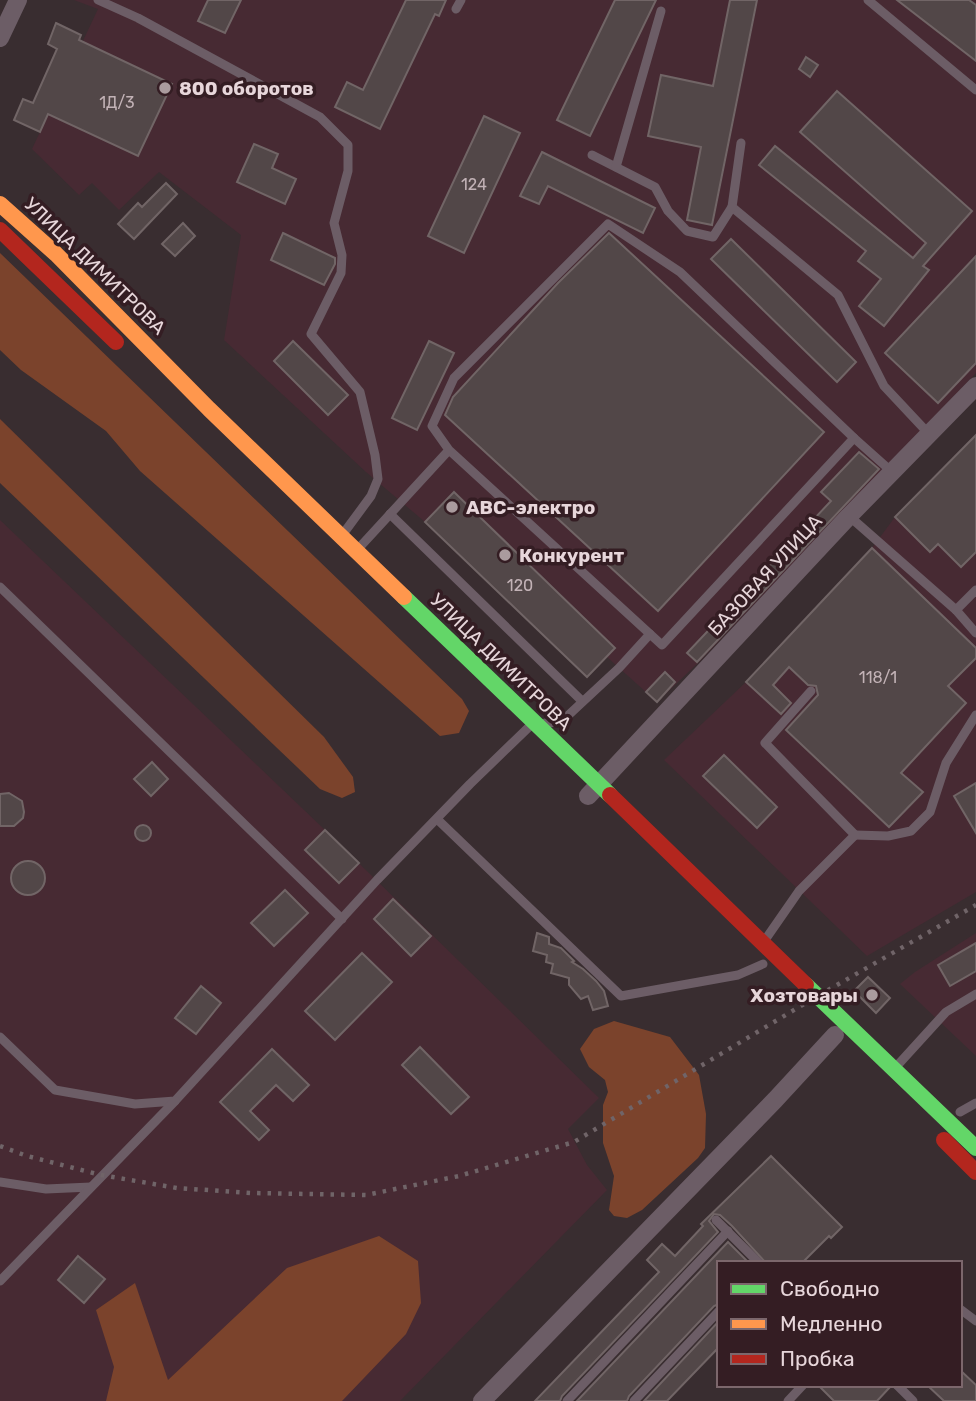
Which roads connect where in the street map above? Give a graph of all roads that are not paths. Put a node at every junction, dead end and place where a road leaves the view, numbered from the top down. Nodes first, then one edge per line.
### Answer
1 (18, 0) edge
2 (98, 0) edge
3 (868, 0) edge
4 (662, 11) dead end
5 (0, 38) edge
6 (976, 90) edge
7 (741, 143) dead end
8 (592, 155) dead end
9 (616, 167) junction
10 (0, 204) edge
11 (732, 206) junction
12 (0, 230) edge
13 (130, 355) dead end
14 (976, 386) edge
15 (200, 422) dead end
16 (928, 433) junction
17 (854, 438) junction
18 (449, 450) junction
19 (891, 471) junction
20 (390, 514) junction
21 (849, 516) junction
22 (342, 536) junction
23 (357, 550) junction
24 (0, 587) edge
25 (976, 590) edge
26 (956, 610) junction
27 (976, 633) edge
28 (650, 634) junction
29 (463, 676) dead end
30 (811, 691) dead end
31 (582, 701) junction
32 (976, 715) edge
33 (524, 731) junction
34 (589, 789) junction
35 (437, 819) junction
36 (855, 835) junction
37 (342, 919) junction
38 (764, 942) junction
39 (763, 964) junction
40 (976, 994) edge
41 (835, 1035) junction
42 (0, 1037) edge
43 (863, 1062) dead end
44 (895, 1068) junction
45 (175, 1101) junction
46 (976, 1103) edge
47 (960, 1112) dead end
48 (929, 1126) dead end
49 (976, 1148) edge
50 (976, 1172) edge
51 (0, 1182) edge
52 (91, 1187) junction
53 (716, 1220) dead end
54 (727, 1231) junction
55 (757, 1261) edge
56 (0, 1281) edge
57 (717, 1313) edge
58 (801, 1387) edge
59 (899, 1387) edge
60 (482, 1401) edge
61 (568, 1401) edge
62 (634, 1401) edge
63 (788, 1401) edge
64 (913, 1401) edge

1 - 5 street
2 - 22 lane
3 - 6 lane
4 - 9 lane
7 - 11 lane
8 - 9 lane
9 - 11 lane
10 - 22 main road, УЛИЦА ДИМИТРОВА
11 - 16 lane
12 - 13 main road, УЛИЦА ДИМИТРОВА
14 - 16 street, БАЗОВАЯ УЛИЦА
15 - 29 main road, УЛИЦА ДИМИТРОВА
16 - 19 street, БАЗОВАЯ УЛИЦА
17 - 18 lane
17 - 19 lane
17 - 28 lane
18 - 20 lane
18 - 28 lane
19 - 21 street, БАЗОВАЯ УЛИЦА
20 - 23 lane
20 - 31 lane
21 - 26 lane
21 - 34 street, БАЗОВАЯ УЛИЦА
22 - 23 main road, УЛИЦА ДИМИТРОВА
23 - 33 main road, УЛИЦА ДИМИТРОВА
24 - 37 lane
25 - 26 lane
26 - 27 lane
28 - 31 lane
30 - 36 lane
31 - 33 lane
32 - 36 lane
33 - 34 main road, УЛИЦА ДИМИТРОВА
33 - 35 lane
34 - 38 main road, УЛИЦА ДИМИТРОВА
34 - 39 main road, УЛИЦА ДИМИТРОВА
35 - 37 lane
35 - 39 lane
36 - 38 lane
37 - 45 lane
38 - 44 main road, УЛИЦА ДИМИТРОВА
39 - 41 main road, УЛИЦА ДИМИТРОВА
40 - 44 lane
41 - 43 main road, УЛИЦА ДИМИТРОВА
41 - 60 street
42 - 45 lane
44 - 49 main road, УЛИЦА ДИМИТРОВА
45 - 52 lane
46 - 47 lane
48 - 50 main road
51 - 52 lane
52 - 56 lane
53 - 54 lane
54 - 55 lane
54 - 61 lane
57 - 62 lane
58 - 63 lane
59 - 64 lane

